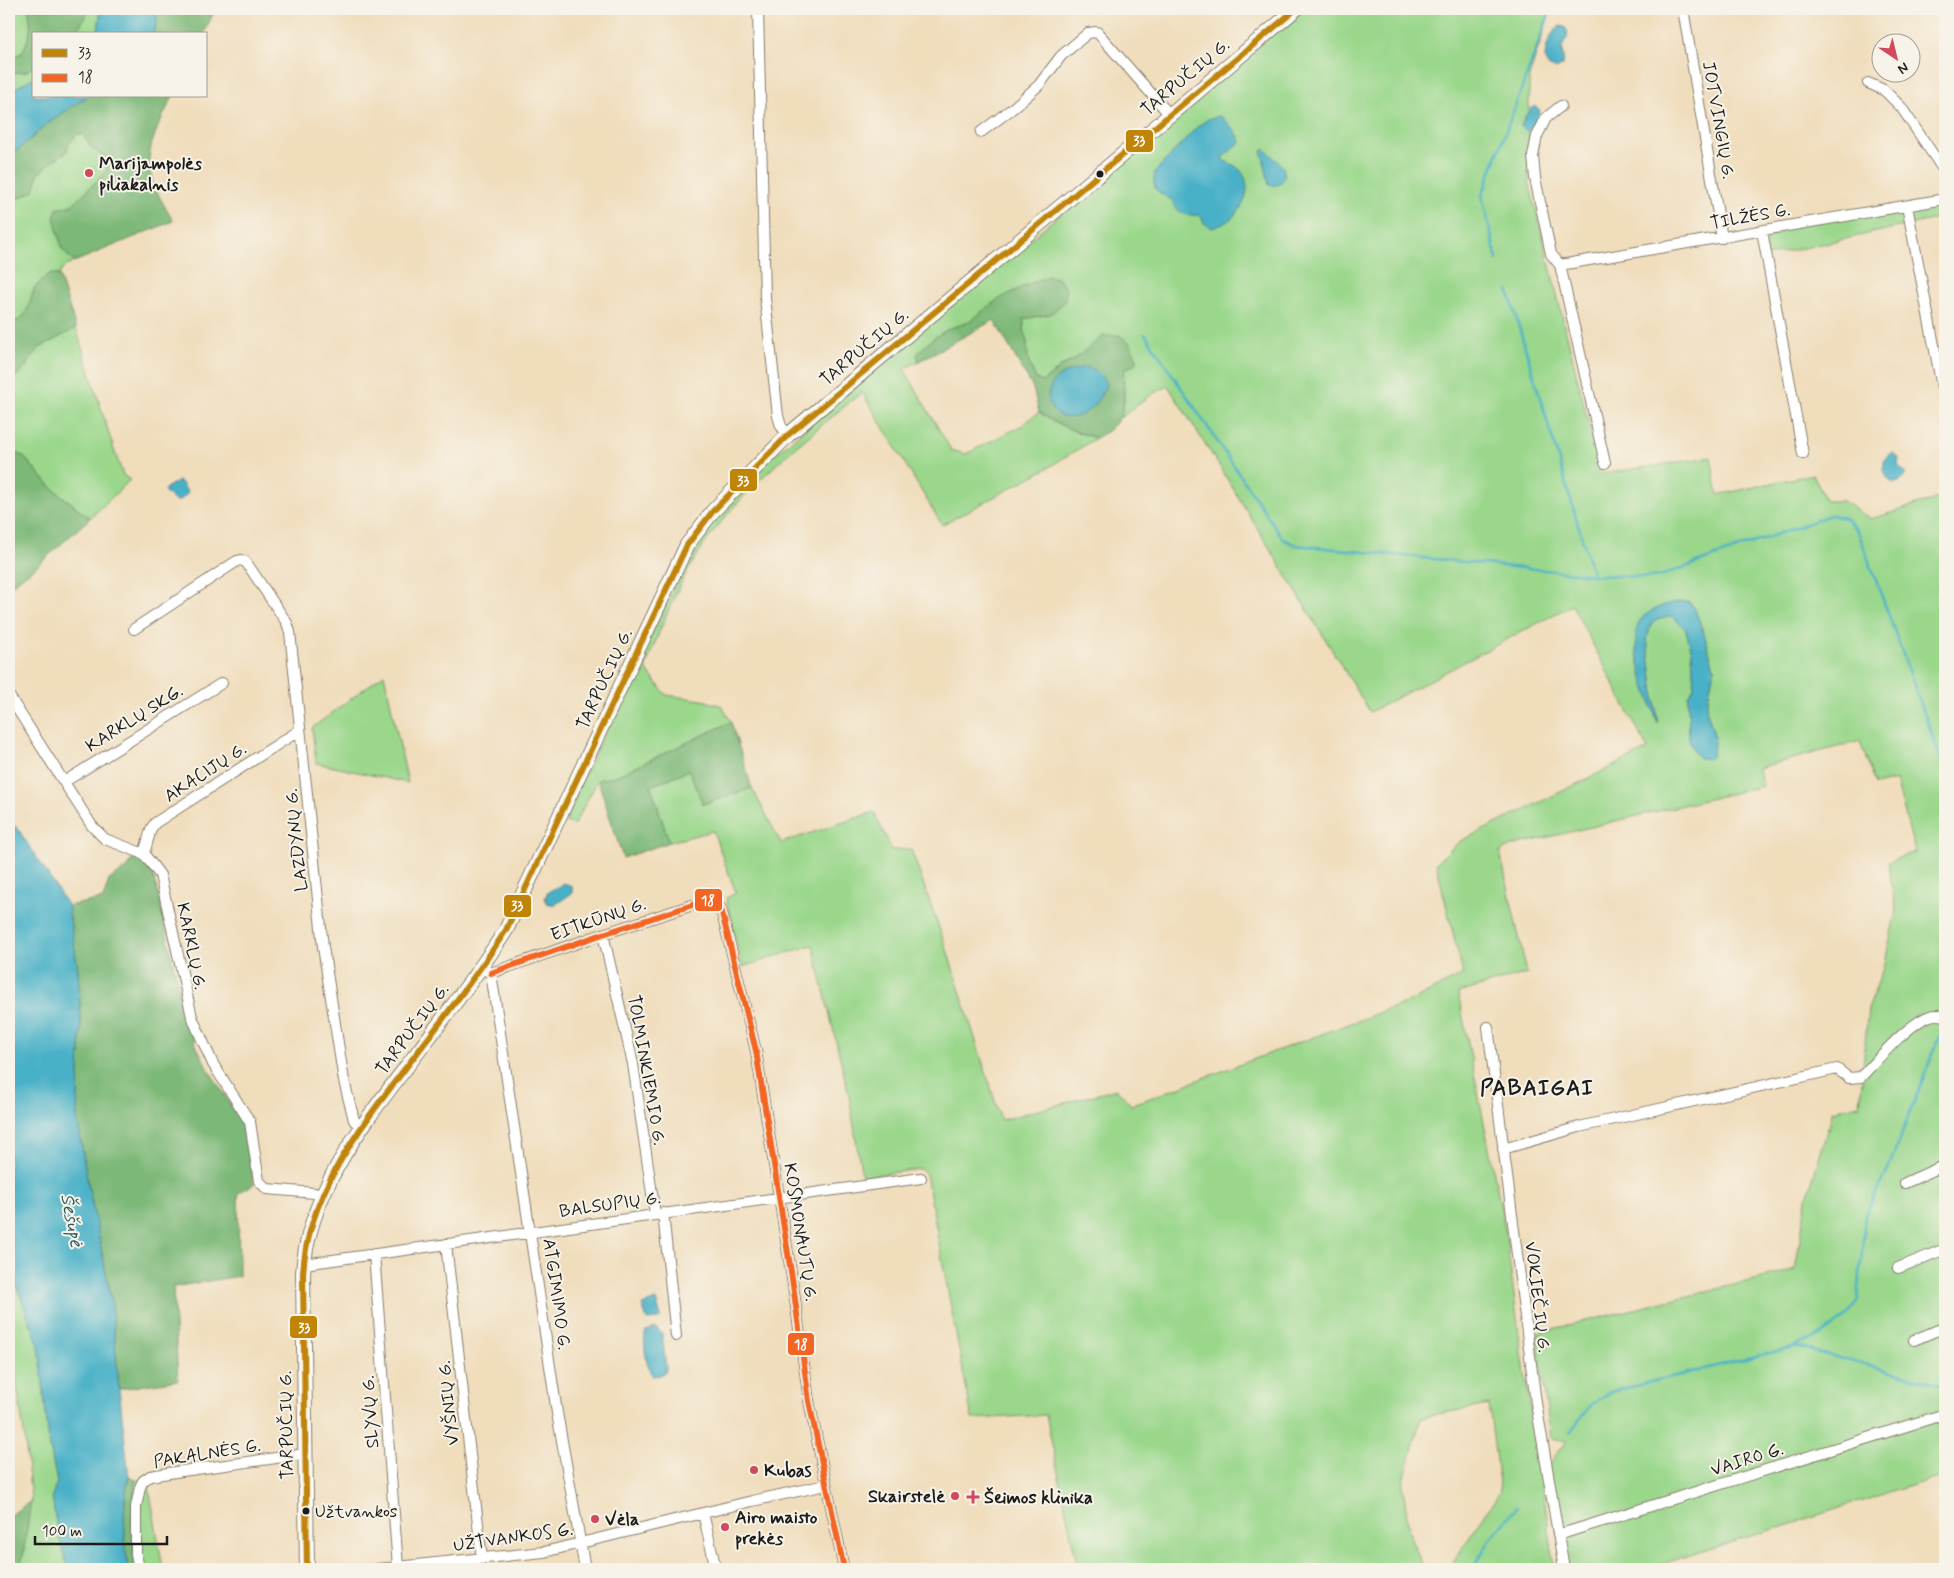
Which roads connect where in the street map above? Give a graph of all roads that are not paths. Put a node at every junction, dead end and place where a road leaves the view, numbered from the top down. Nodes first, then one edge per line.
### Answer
1 (758, 9) edge
2 (1296, 9) edge
3 (1683, 9) edge
4 (1868, 83) dead end
5 (1561, 106) dead end
6 (1170, 115) junction
7 (981, 132) dead end
8 (1945, 172) edge
9 (1945, 199) edge
10 (1907, 206) junction
11 (1762, 231) junction
12 (1722, 238) junction
13 (1560, 265) junction
14 (1945, 402) edge
15 (788, 436) junction
16 (1803, 454) dead end
17 (1605, 463) dead end
18 (134, 629) dead end
19 (222, 682) dead end
20 (9, 696) edge
21 (300, 730) junction
22 (64, 782) junction
23 (144, 854) junction
24 (717, 902) joint
25 (603, 934) junction
26 (486, 971) junction
27 (1945, 1016) edge
28 (1488, 1027) dead end
29 (361, 1128) junction
30 (1503, 1149) junction
31 (1945, 1165) edge
32 (921, 1178) dead end
33 (1905, 1184) dead end
34 (322, 1196) junction
35 (779, 1197) junction
36 (659, 1214) junction
37 (531, 1232) junction
38 (446, 1244) junction
39 (1945, 1249) edge
40 (374, 1254) junction
41 (304, 1264) junction
42 (1898, 1268) dead end
43 (1945, 1327) edge
44 (676, 1336) dead end
45 (1914, 1340) dead end
46 (1945, 1414) edge
47 (305, 1454) junction
48 (826, 1485) junction
49 (703, 1513) junction
50 (1558, 1535) junction
51 (579, 1544) junction
52 (482, 1559) junction
53 (398, 1567) junction
54 (139, 1569) edge
55 (307, 1569) edge
56 (378, 1569) edge
57 (584, 1569) edge
58 (716, 1569) edge
59 (844, 1569) edge
60 (1564, 1569) edge

1 - 15 street
2 - 6 main road, TARPUČIŲ G.
3 - 12 street, JOTVINGIŲ G.
4 - 8 street
5 - 13 street
6 - 7 street
6 - 15 main road, TARPUČIŲ G.
9 - 10 street, TILŽĖS G.
10 - 11 street, TILŽĖS G.
10 - 14 street
11 - 12 street, TILŽĖS G.
11 - 16 street
12 - 13 street, TILŽĖS G.
13 - 17 street
15 - 26 main road, TARPUČIŲ G.
18 - 21 street, LAZDYNŲ G.
19 - 22 street, KARKLŲ SKG.
20 - 22 street
21 - 23 street, AKACIJŲ G.
21 - 29 street, LAZDYNŲ G.
22 - 23 street
23 - 34 street, KARKLŲ G.
24 - 25 street, EITKŪNŲ G.
24 - 35 street, KOSMONAUTŲ G.
25 - 26 street, EITKŪNŲ G.
25 - 36 street, TOLMINKIEMIO G.
26 - 29 main road, TARPUČIŲ G.
26 - 37 street, ATGIMIMO G.
27 - 30 street
28 - 30 street, VOKIEČIŲ G.
29 - 34 main road, TARPUČIŲ G.
30 - 50 street, VOKIEČIŲ G.
31 - 33 street
32 - 35 street, BALSUPIŲ G.
34 - 41 main road, TARPUČIŲ G.
35 - 36 street, BALSUPIŲ G.
35 - 48 street, KOSMONAUTŲ G.
36 - 37 street, BALSUPIŲ G.
36 - 44 street, TOLMINKIEMIO G.
37 - 38 street, BALSUPIŲ G.
37 - 51 street, ATGIMIMO G.
38 - 40 street, BALSUPIŲ G.
38 - 52 street, VYŠNIŲ G.
39 - 42 street
40 - 41 street, BALSUPIŲ G.
40 - 53 street, SLYVŲ G.
41 - 47 main road, TARPUČIŲ G.
43 - 45 street
46 - 50 street, VAIRO G.
47 - 54 street, PAKALNĖS G.
47 - 55 main road, TARPUČIŲ G.
48 - 49 street, UŽTVANKOS G.
48 - 59 street, KOSMONAUTŲ G.
49 - 51 street, UŽTVANKOS G.
49 - 58 street
50 - 60 street, VOKIEČIŲ G.
51 - 52 street, UŽTVANKOS G.
51 - 57 street, ATGIMIMO G.
52 - 53 street, UŽTVANKOS G.
53 - 56 street, UŽTVANKOS G.

